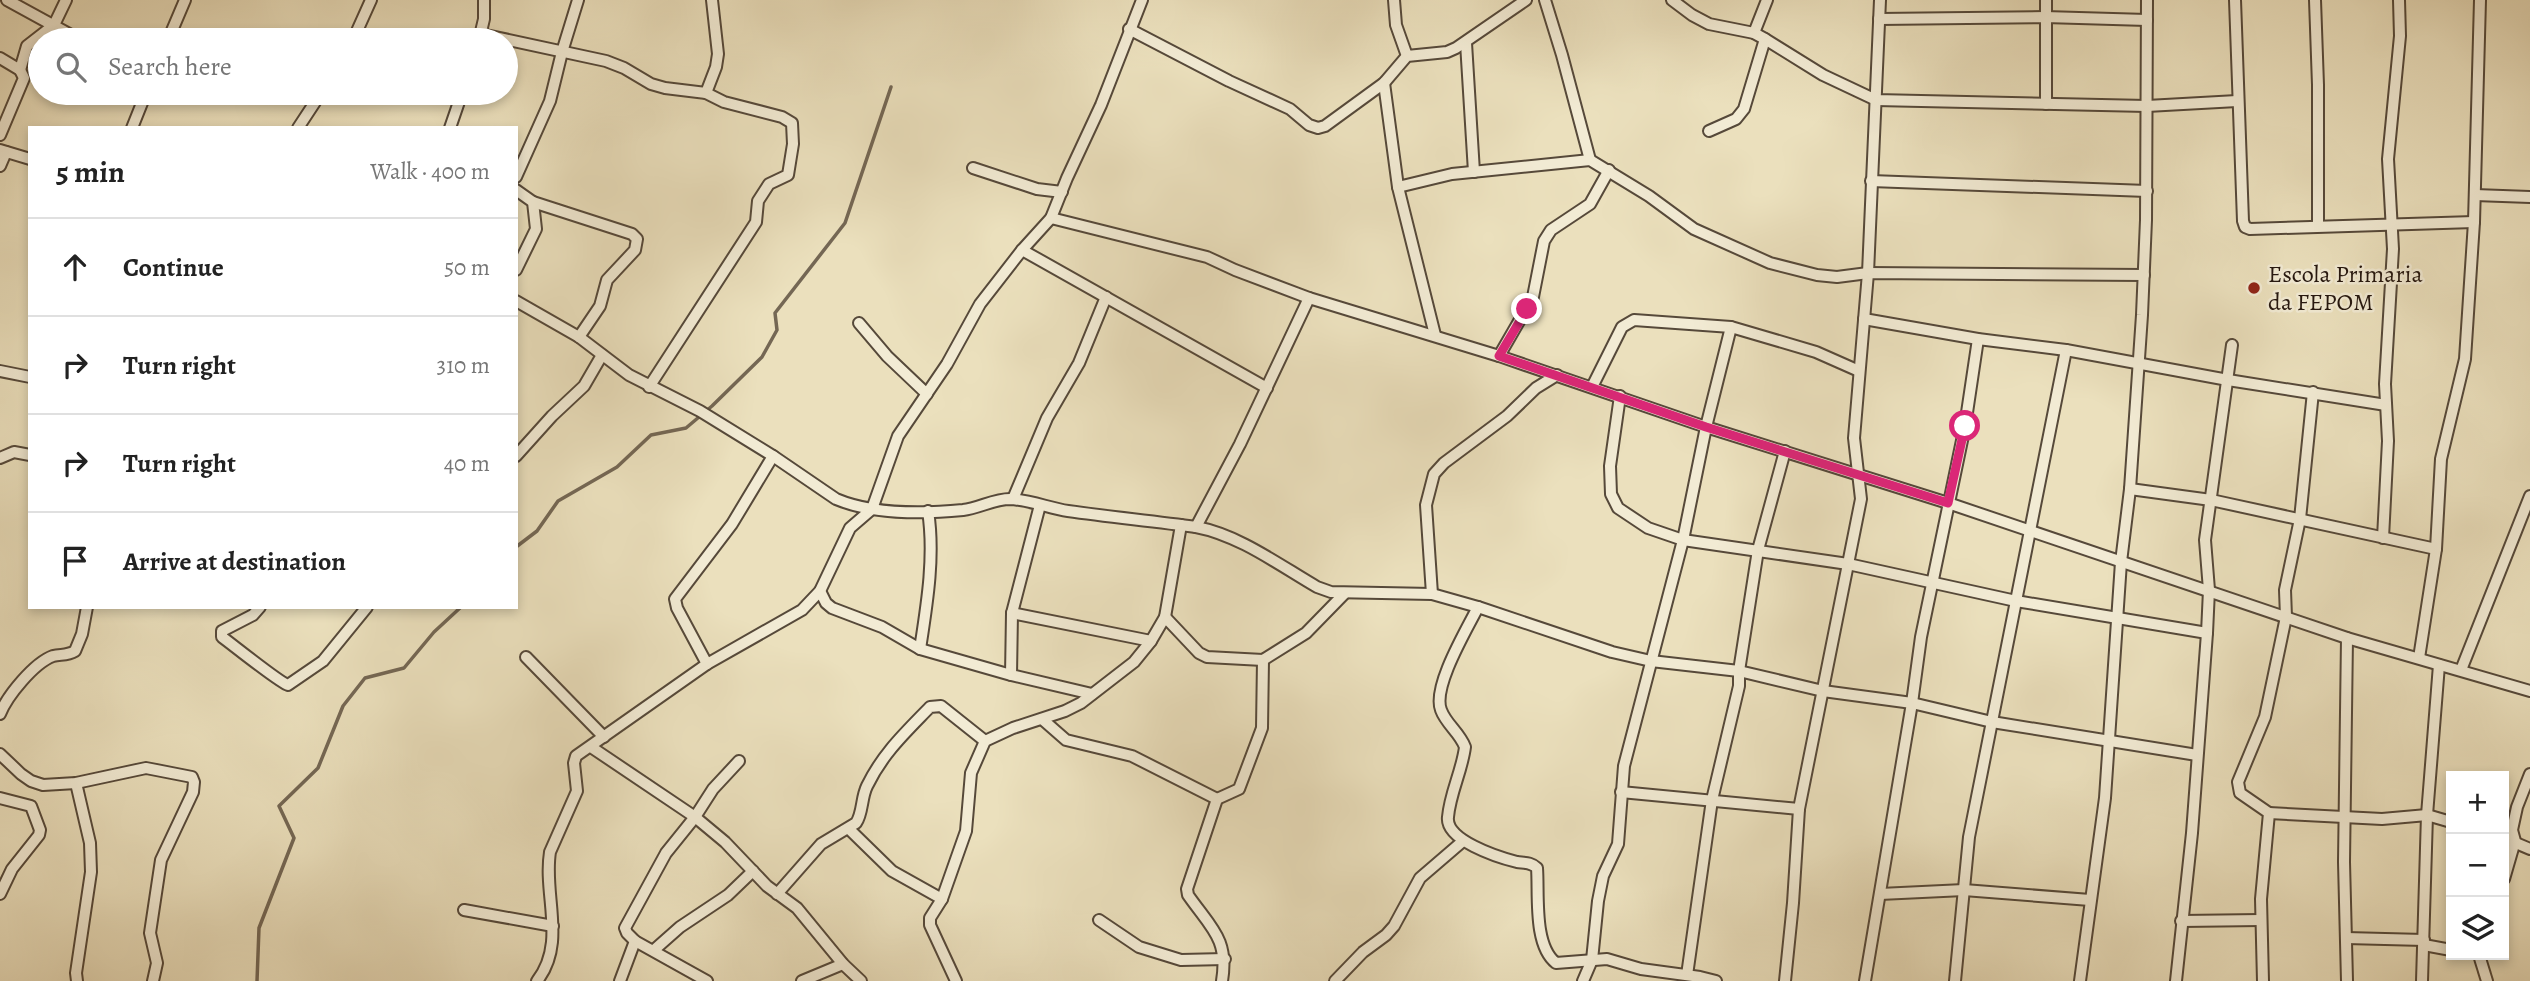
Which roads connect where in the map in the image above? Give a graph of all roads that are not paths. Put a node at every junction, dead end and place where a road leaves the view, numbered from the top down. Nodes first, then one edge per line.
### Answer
1 (7, 0) edge
2 (66, 0) edge
3 (185, 0) edge
4 (371, 0) edge
5 (484, 0) edge
6 (578, 0) edge
7 (712, 0) edge
8 (1142, 0) edge
9 (1394, 0) edge
10 (1527, 0) edge
11 (1545, 0) edge
12 (1672, 0) edge
13 (1767, 0) edge
14 (1880, 0) edge
15 (2046, 0) edge
16 (2147, 0) edge
17 (2235, 0) edge
18 (2315, 0) edge
19 (2399, 0) edge
20 (2480, 0) edge
21 (2045, 17) junction
22 (1879, 19) junction
23 (2147, 20) junction
24 (54, 25) junction
25 (50, 28) edge
26 (59, 28) edge
27 (173, 28) edge
28 (358, 28) edge
29 (481, 28) edge
30 (1129, 29) junction
31 (1754, 33) junction
32 (1765, 39) junction
33 (518, 43) edge
34 (1465, 43) junction
35 (28, 45) edge
36 (562, 51) junction
37 (1407, 56) junction
38 (0, 58) edge
39 (20, 70) junction
40 (1384, 83) junction
41 (706, 93) junction
42 (1876, 100) junction
43 (2238, 101) junction
44 (2046, 104) junction
45 (141, 105) edge
46 (313, 105) edge
47 (458, 105) edge
48 (2147, 106) junction
49 (133, 126) edge
50 (299, 126) edge
51 (451, 126) edge
52 (1709, 131) dead end
53 (0, 135) edge
54 (3, 151) edge
55 (28, 158) edge
56 (1590, 160) junction
57 (0, 166) edge
58 (973, 168) dead end
59 (1609, 170) junction
60 (1474, 172) junction
61 (518, 173) edge
62 (1871, 181) junction
63 (1398, 187) junction
64 (518, 191) edge
65 (2147, 191) junction
66 (1062, 192) junction
67 (2475, 195) junction
68 (2530, 197) edge
69 (533, 202) junction
70 (1051, 218) junction
71 (2474, 222) junction
72 (2392, 225) junction
73 (2318, 226) junction
74 (1022, 250) junction
75 (518, 266) edge
76 (1868, 273) junction
77 (2144, 275) junction
78 (1106, 297) junction
79 (1309, 298) junction
80 (518, 302) edge
81 (1864, 319) junction
82 (859, 323) dead end
83 (1731, 327) junction
84 (1436, 335) junction
85 (579, 337) junction
86 (1978, 339) junction
87 (2232, 345) dead end
88 (2066, 350) junction
89 (602, 355) junction
90 (1499, 356) junction
91 (2138, 363) junction
92 (0, 371) edge
93 (1858, 371) junction
94 (1557, 375) junction
95 (28, 377) edge
96 (2228, 380) junction
97 (649, 387) junction
98 (1592, 387) junction
99 (1267, 388) junction
100 (2313, 392) junction
101 (927, 394) junction
102 (1620, 396) junction
103 (2386, 405) junction
104 (1706, 427) junction
105 (1785, 451) junction
106 (518, 454) edge
107 (28, 455) edge
108 (773, 456) junction
109 (0, 458) edge
110 (1857, 474) junction
111 (2130, 489) junction
112 (2530, 496) edge
113 (1013, 499) junction
114 (2211, 500) junction
115 (1948, 503) junction
116 (1040, 505) junction
117 (872, 509) junction
118 (928, 511) junction
119 (2300, 519) junction
120 (1181, 525) junction
121 (1196, 527) junction
122 (2029, 531) junction
123 (2383, 538) junction
124 (1683, 540) junction
125 (2436, 549) junction
126 (1758, 550) junction
127 (2121, 562) junction
128 (1849, 564) junction
129 (1934, 582) junction
130 (2209, 590) junction
131 (820, 591) junction
132 (1345, 593) junction
133 (1432, 594) junction
134 (2016, 601) junction
135 (1478, 607) junction
136 (87, 609) edge
137 (258, 609) edge
138 (365, 609) edge
139 (1012, 613) junction
140 (1165, 617) junction
141 (2286, 617) junction
142 (2117, 618) junction
143 (2207, 633) junction
144 (2347, 638) junction
145 (1151, 641) junction
146 (920, 649) junction
147 (526, 657) dead end
148 (2419, 658) junction
149 (1263, 660) junction
150 (1651, 661) junction
151 (707, 664) junction
152 (2439, 665) junction
153 (2461, 670) junction
154 (1739, 671) junction
155 (1011, 675) junction
156 (1823, 691) junction
157 (2530, 691) edge
158 (1091, 694) junction
159 (1912, 703) junction
160 (0, 714) edge
161 (1042, 719) junction
162 (1992, 722) junction
163 (604, 737) junction
164 (985, 741) junction
165 (2109, 742) junction
166 (591, 747) junction
167 (0, 754) edge
168 (2197, 755) junction
169 (739, 761) dead end
170 (2530, 774) edge
171 (76, 783) junction
172 (1621, 792) junction
173 (0, 798) edge
174 (1217, 799) junction
175 (1712, 800) junction
176 (1799, 809) junction
177 (2269, 813) junction
178 (2427, 815) junction
179 (2346, 816) junction
180 (695, 817) junction
181 (2446, 821) edge
182 (849, 830) junction
183 (2509, 840) edge
184 (1462, 841) junction
185 (2530, 849) edge
186 (753, 871) junction
187 (1964, 890) junction
188 (0, 894) edge
189 (777, 894) junction
190 (1880, 894) junction
191 (942, 899) junction
192 (2090, 901) junction
193 (464, 910) dead end
194 (1099, 920) dead end
195 (2261, 920) junction
196 (2181, 921) junction
197 (553, 926) junction
198 (2347, 937) junction
199 (635, 941) junction
200 (2424, 942) junction
201 (2446, 949) edge
202 (653, 950) junction
203 (1225, 960) junction
204 (1592, 960) junction
205 (2481, 960) edge
206 (843, 964) junction
207 (1687, 975) junction
208 (77, 981) edge
209 (153, 981) edge
210 (537, 981) edge
211 (620, 981) edge
212 (707, 981) edge
213 (802, 981) edge
214 (861, 981) edge
215 (956, 981) edge
216 (1222, 981) edge
217 (1335, 981) edge
218 (1584, 981) edge
219 (1716, 981) edge
220 (1785, 981) edge
221 (1865, 981) edge
222 (1955, 981) edge
223 (2080, 981) edge
224 (2175, 981) edge
225 (2263, 981) edge
226 (2347, 981) edge
227 (2422, 981) edge
228 (2487, 981) edge

1 - 24 street
2 - 24 street
3 - 27 street
4 - 28 street
5 - 29 street
6 - 36 street
7 - 41 street
8 - 30 street
9 - 37 street
10 - 34 street
11 - 56 street
12 - 31 street
13 - 31 street
14 - 22 street
15 - 21 street
16 - 23 street
17 - 43 street
18 - 73 street
19 - 72 street
20 - 67 street
21 - 22 street
21 - 23 street
21 - 44 street
22 - 42 street
23 - 48 street
24 - 25 street
24 - 26 street
30 - 40 street
30 - 66 street
31 - 32 street
32 - 42 street
32 - 52 street
33 - 36 street
34 - 37 street
34 - 60 street
35 - 39 street
36 - 41 street
36 - 61 street
37 - 40 street
38 - 39 street
39 - 53 street
40 - 63 street
41 - 97 street
42 - 44 street
42 - 62 street
43 - 48 street
43 - 73 street
44 - 48 street
45 - 49 street
46 - 50 street
47 - 51 street
48 - 65 street
54 - 55 street
54 - 57 street
56 - 59 street
56 - 60 street
58 - 66 street
59 - 76 street
59 - 90 street
60 - 63 street
62 - 65 street
62 - 76 street
63 - 84 street
64 - 69 street
65 - 77 street
66 - 70 street
67 - 68 street
67 - 71 street
69 - 75 street
69 - 85 street
70 - 74 street
70 - 79 street
71 - 72 street
71 - 125 street
72 - 73 street
72 - 103 street
74 - 78 street
74 - 101 street
76 - 77 street
76 - 81 street
77 - 91 street
78 - 99 street
78 - 113 street
79 - 84 street
79 - 99 street
80 - 85 street
81 - 86 street
81 - 93 street
82 - 101 street
83 - 93 street
83 - 98 street
83 - 104 street
84 - 90 street
85 - 89 street
86 - 88 street
86 - 115 street
87 - 96 street
88 - 91 street
88 - 122 street
89 - 97 street
89 - 106 street
90 - 94 street
91 - 96 street
91 - 111 street
92 - 95 street
93 - 110 street
94 - 98 street
94 - 133 street
96 - 100 street
96 - 114 street
97 - 108 street
98 - 102 street
99 - 121 street
100 - 103 street
100 - 119 street
101 - 117 street
102 - 104 street
102 - 124 street
103 - 123 street
104 - 105 street
104 - 124 street
105 - 110 street
105 - 126 street
107 - 109 street
108 - 117 street
108 - 151 street
110 - 115 street
110 - 128 street
111 - 114 street
111 - 127 street
112 - 153 street
113 - 116 street
113 - 118 street
114 - 119 street
114 - 130 street
115 - 122 street
115 - 129 street
116 - 120 street
116 - 139 street
117 - 118 street
117 - 131 street
118 - 146 street
119 - 123 street
119 - 141 street
120 - 121 street
120 - 140 street
121 - 132 street
122 - 127 street
122 - 134 street
123 - 125 street
124 - 126 street
124 - 150 street
125 - 148 street
126 - 128 street
126 - 154 street
127 - 130 street
127 - 142 street
128 - 129 street
128 - 156 street
129 - 134 street
129 - 159 street
130 - 141 street
130 - 143 street
131 - 146 street
131 - 151 street
132 - 133 street
132 - 149 street
133 - 135 street
134 - 142 street
134 - 162 street
135 - 150 street
135 - 184 street
136 - 160 street
137 - 138 street
139 - 145 street
139 - 155 street
140 - 145 street
140 - 149 street
141 - 144 street
141 - 177 street
142 - 143 street
142 - 165 street
143 - 168 street
144 - 148 street
144 - 179 street
145 - 158 street
146 - 155 street
147 - 163 street
148 - 152 street
149 - 174 street
150 - 154 street
150 - 172 street
151 - 163 street
152 - 153 street
152 - 178 street
153 - 157 street
154 - 156 street
154 - 175 street
155 - 158 street
156 - 159 street
156 - 176 street
158 - 161 street
159 - 162 street
159 - 190 street
161 - 164 street
161 - 174 street
162 - 165 street
162 - 187 street
163 - 166 street
164 - 182 street
164 - 191 street
165 - 168 street
165 - 192 street
166 - 180 street
166 - 197 street
167 - 171 street
168 - 196 street
169 - 180 street
170 - 183 street
171 - 208 street
171 - 209 street
172 - 175 street
172 - 204 street
173 - 188 street
174 - 203 street
175 - 176 street
175 - 207 street
176 - 220 street
177 - 179 street
177 - 195 street
178 - 179 street
178 - 181 street
178 - 200 street
179 - 198 street
180 - 186 street
180 - 199 street
182 - 189 street
182 - 191 street
183 - 185 street
184 - 204 street
184 - 217 street
186 - 189 street
186 - 202 street
187 - 190 street
187 - 192 street
187 - 222 street
189 - 206 street
190 - 221 street
191 - 215 street
192 - 223 street
193 - 197 street
194 - 203 street
195 - 196 street
195 - 225 street
196 - 224 street
197 - 210 street
198 - 200 street
198 - 226 street
199 - 202 street
199 - 211 street
200 - 201 street
200 - 227 street
202 - 212 street
203 - 216 street
204 - 207 street
204 - 218 street
205 - 228 street
206 - 213 street
206 - 214 street
207 - 219 street

